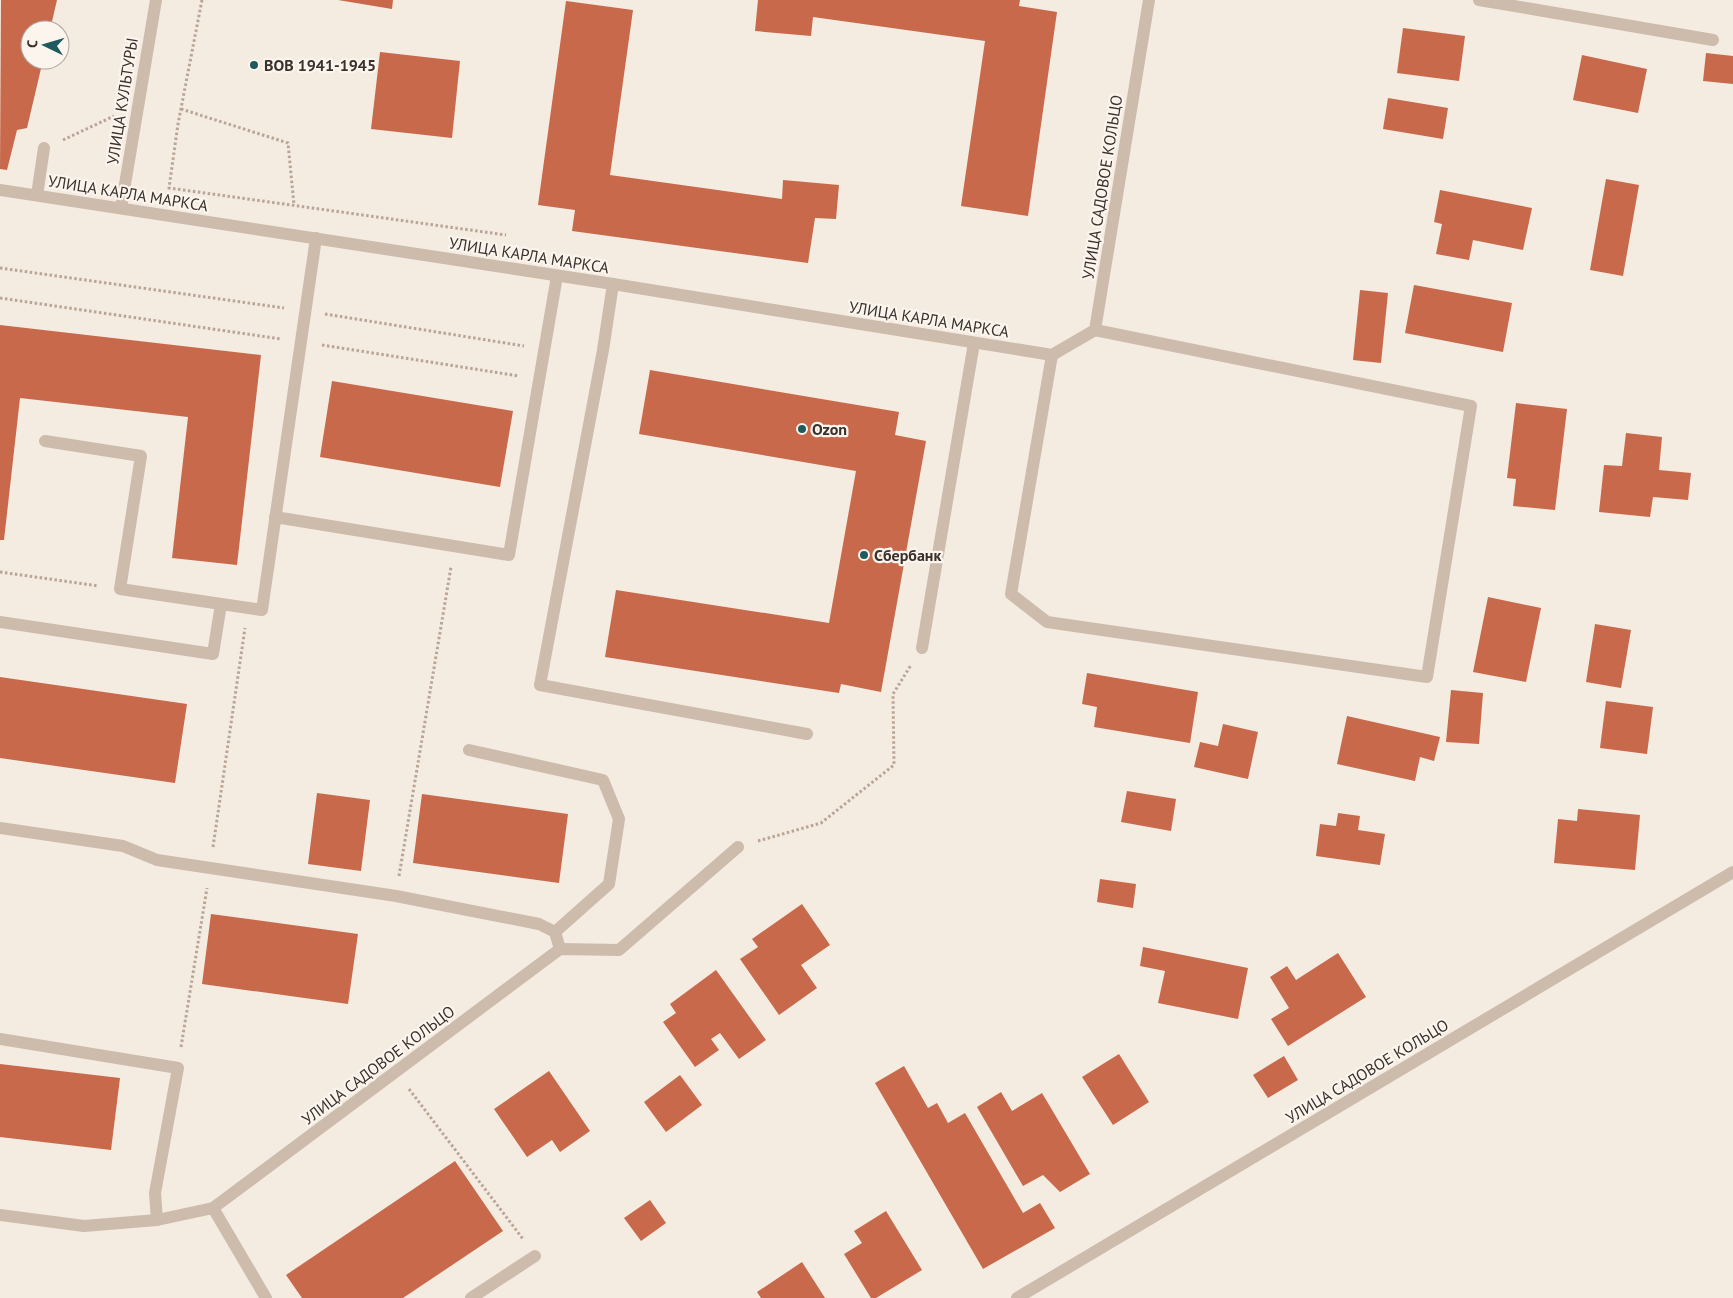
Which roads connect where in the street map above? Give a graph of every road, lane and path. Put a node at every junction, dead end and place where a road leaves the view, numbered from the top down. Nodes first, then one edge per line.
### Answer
1 (156, 0) edge
2 (202, 0) edge
3 (1149, 0) edge
4 (1479, 0) edge
5 (1713, 40) dead end
6 (181, 109) junction
7 (114, 116) dead end
8 (44, 148) joint
9 (0, 190) edge
10 (37, 196) junction
11 (294, 205) junction
12 (121, 208) junction
13 (506, 235) dead end
14 (316, 238) junction
15 (0, 268) edge
16 (557, 276) junction
17 (613, 284) junction
18 (0, 298) edge
19 (305, 311) junction
20 (1095, 330) junction
21 (300, 341) junction
22 (974, 342) junction
23 (545, 350) junction
24 (1052, 355) junction
25 (540, 379) junction
26 (45, 441) dead end
27 (275, 517) junction
28 (454, 546) junction
29 (0, 572) edge
30 (120, 589) junction
31 (221, 604) junction
32 (248, 608) junction
33 (0, 622) edge
34 (922, 648) joint
35 (807, 734) dead end
36 (469, 750) dead end
37 (0, 828) edge
38 (738, 847) joint
39 (210, 868) junction
40 (1733, 872) edge
41 (396, 896) junction
42 (555, 932) junction
43 (560, 949) junction
44 (0, 1039) edge
45 (178, 1068) junction
46 (396, 1072) junction
47 (213, 1208) junction
48 (0, 1215) edge
49 (157, 1220) junction
50 (535, 1256) joint
51 (266, 1298) edge
52 (471, 1298) edge
53 (1017, 1298) edge

1 - 12 street, УЛИЦА КУЛЬТУРЫ
2 - 6 path
3 - 20 street, УЛИЦА САДОВОЕ КОЛЬЦО
4 - 5 street
6 - 11 path
6 - 11 path
7 - 8 path
8 - 10 street
9 - 10 street, УЛИЦА КАРЛА МАРКСА
10 - 12 street, УЛИЦА КАРЛА МАРКСА
11 - 13 path
12 - 14 street, УЛИЦА КАРЛА МАРКСА
14 - 16 street, УЛИЦА КАРЛА МАРКСА
14 - 19 street
15 - 19 path
16 - 17 street, УЛИЦА КАРЛА МАРКСА
16 - 23 street
17 - 22 street, УЛИЦА КАРЛА МАРКСА
17 - 35 street
18 - 21 path
19 - 21 street
19 - 23 path
20 - 24 street
20 - 24 street
21 - 25 path
21 - 27 street
22 - 24 street, УЛИЦА КАРЛА МАРКСА
22 - 34 street
23 - 25 street
25 - 28 street
26 - 30 street
27 - 28 street
27 - 32 street
28 - 41 path
29 - 30 path
30 - 31 street
31 - 32 street
31 - 33 street
32 - 39 path
34 - 38 path
36 - 42 street
37 - 39 street
38 - 43 street
39 - 41 street
39 - 45 path
40 - 53 street, УЛИЦА САДОВОЕ КОЛЬЦО
41 - 42 street
42 - 43 street
43 - 46 street, УЛИЦА САДОВОЕ КОЛЬЦО
44 - 45 street
45 - 49 street
46 - 47 street, УЛИЦА САДОВОЕ КОЛЬЦО
46 - 50 path
47 - 49 street, УЛИЦА САДОВОЕ КОЛЬЦО
47 - 51 street
48 - 49 street, УЛИЦА САДОВОЕ КОЛЬЦО
50 - 52 street

